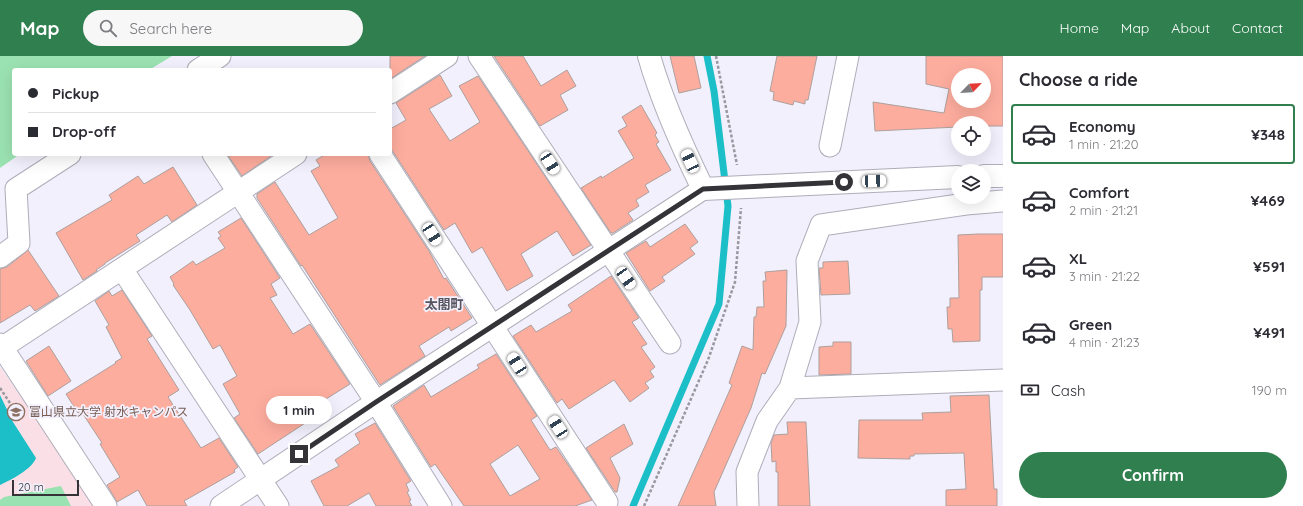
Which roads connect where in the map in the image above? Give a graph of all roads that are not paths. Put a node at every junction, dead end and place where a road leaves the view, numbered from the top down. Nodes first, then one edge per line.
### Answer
1 (220, 56) edge
2 (447, 56) edge
3 (479, 56) edge
4 (649, 56) edge
5 (848, 56) edge
6 (201, 68) edge
7 (392, 92) edge
8 (830, 146) dead end
9 (67, 156) edge
10 (214, 156) edge
11 (293, 156) edge
12 (381, 156) edge
13 (991, 176) edge
14 (1003, 176) edge
15 (951, 178) edge
16 (724, 188) junction
17 (238, 192) junction
18 (1003, 201) edge
19 (608, 251) junction
20 (0, 257) edge
21 (122, 269) junction
22 (492, 327) junction
23 (670, 343) dead end
24 (1, 346) edge
25 (1003, 380) edge
26 (790, 388) junction
27 (376, 402) junction
28 (261, 480) junction
29 (607, 502) dead end
30 (106, 506) edge
31 (221, 506) edge
32 (278, 506) edge
33 (441, 506) edge
34 (748, 506) edge

1 - 6 street
2 - 7 street
3 - 19 street
4 - 16 street
5 - 8 street
9 - 20 street
10 - 17 street
11 - 17 street
12 - 22 street
13 - 14 street
15 - 16 street
16 - 19 street
17 - 21 street
17 - 27 street
18 - 26 street
19 - 22 street
19 - 23 street
21 - 24 street
21 - 28 street
22 - 27 street
22 - 29 street
24 - 30 street
25 - 26 street
26 - 34 street
27 - 28 street
27 - 33 street
28 - 31 street
28 - 32 street

